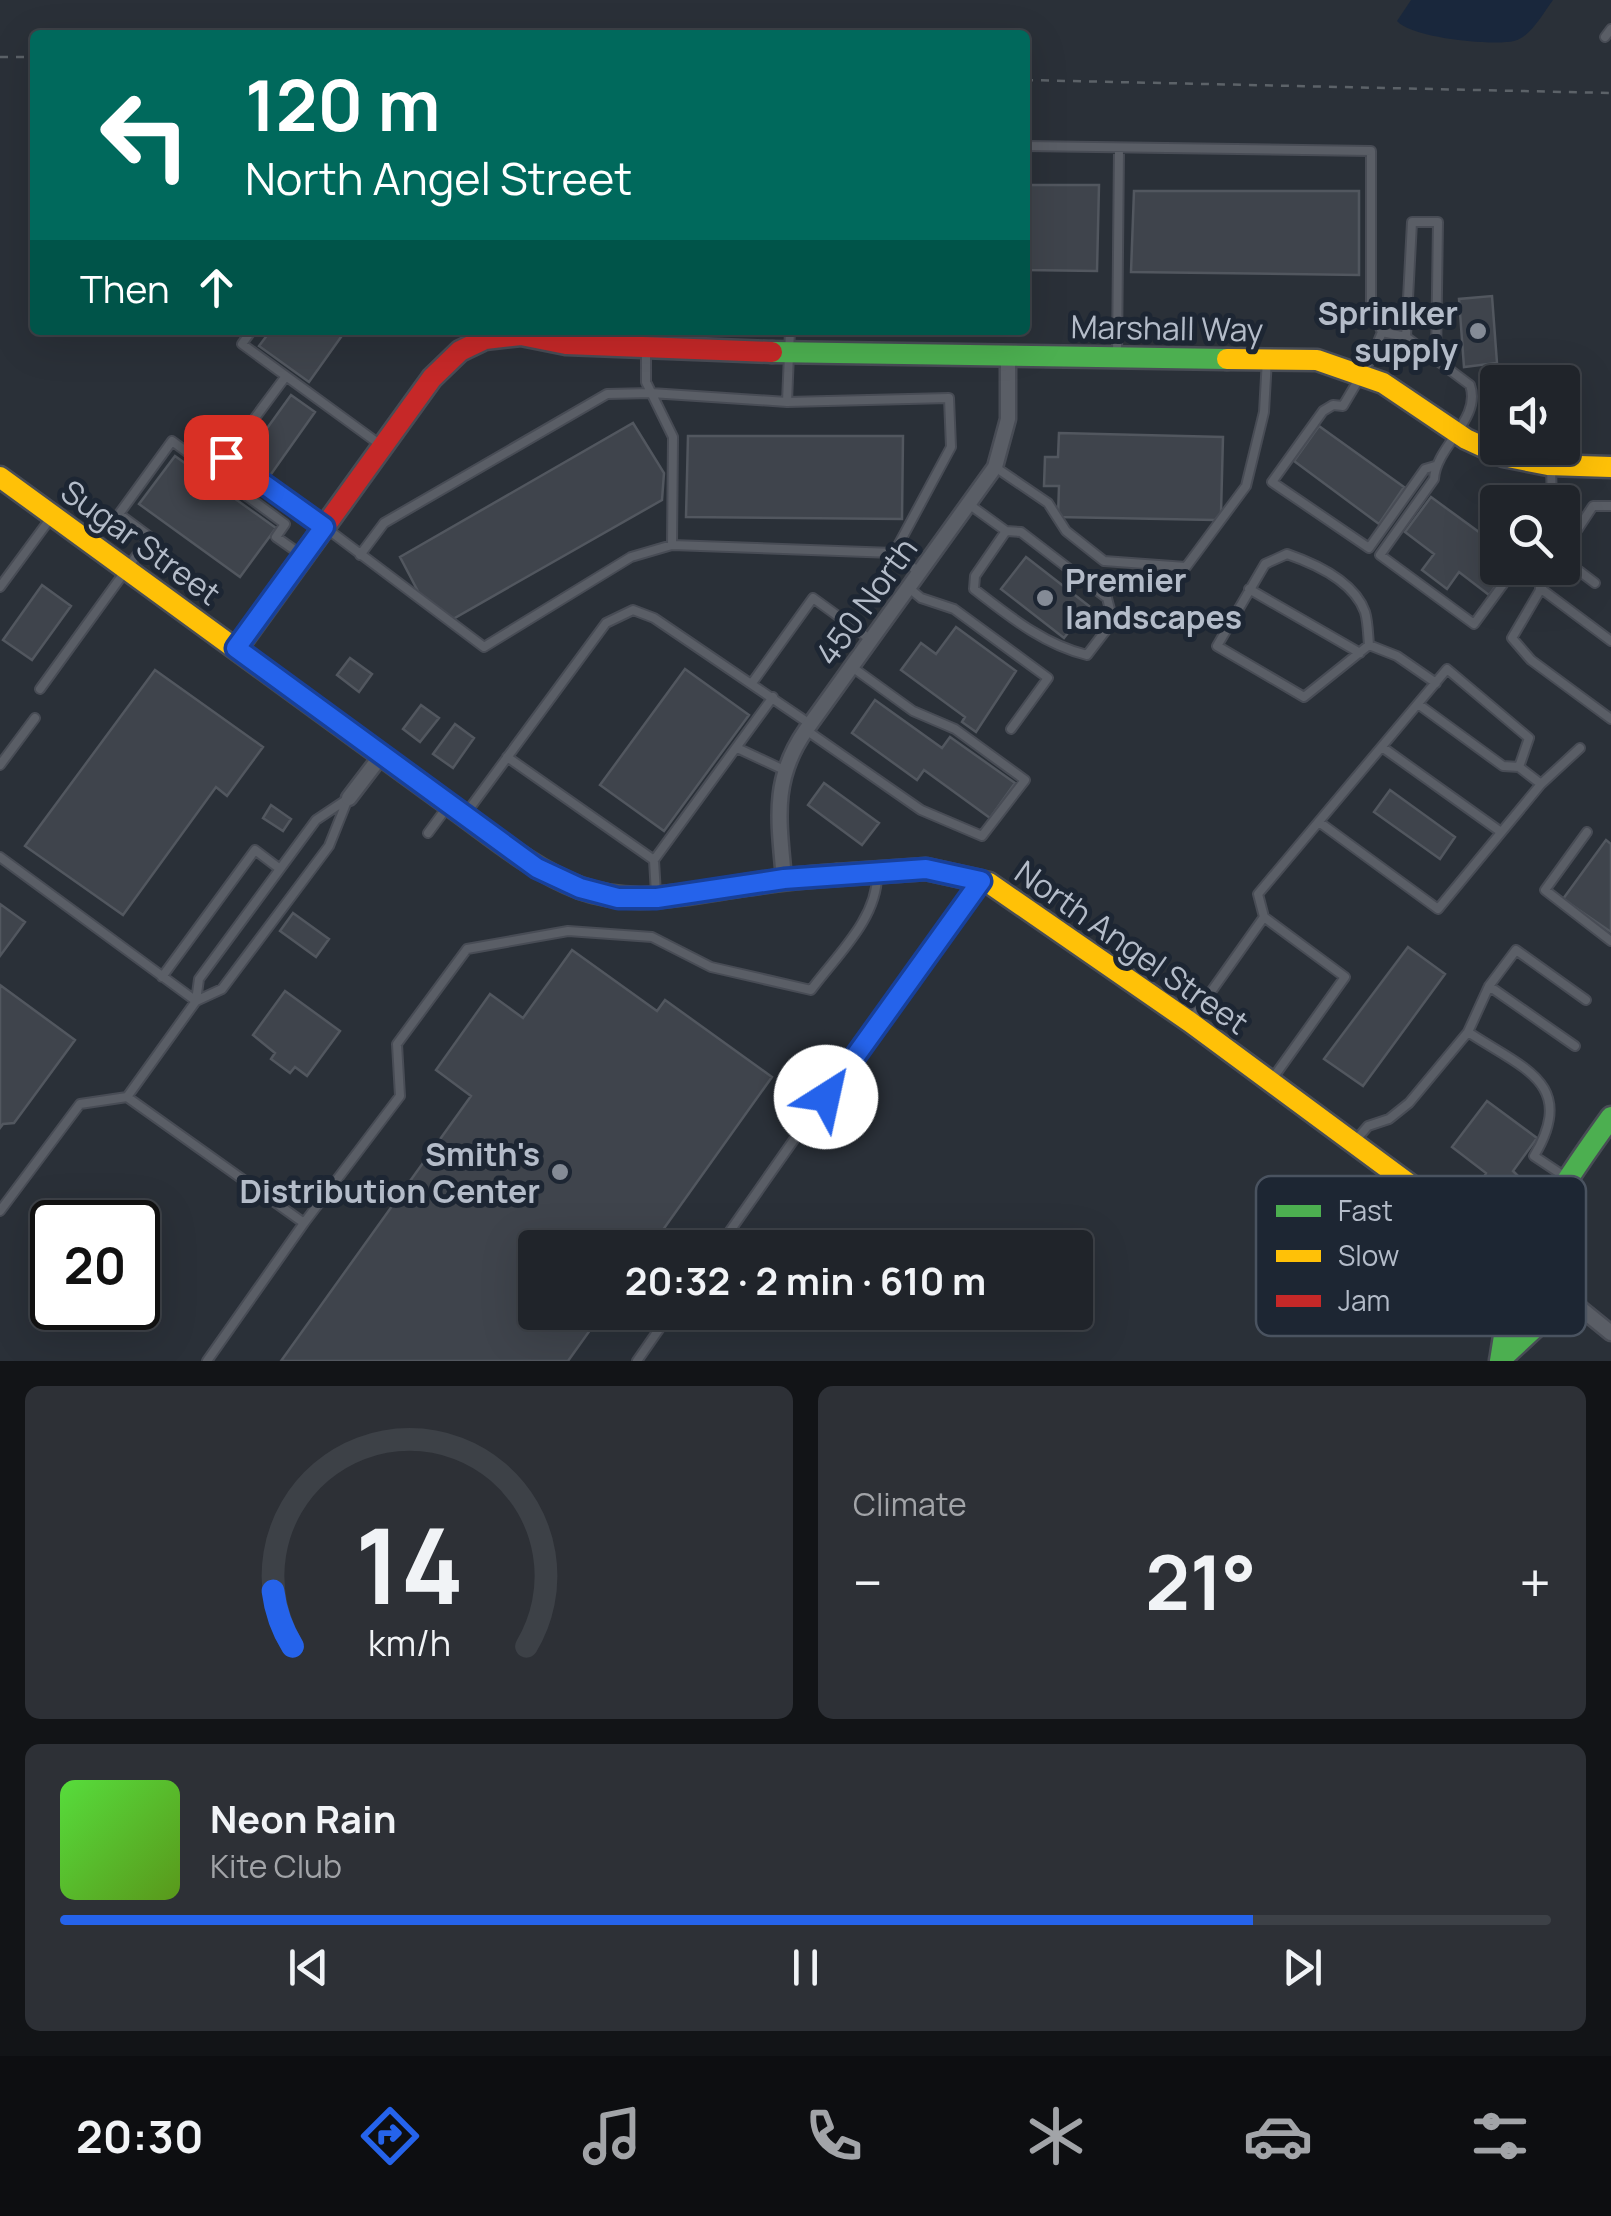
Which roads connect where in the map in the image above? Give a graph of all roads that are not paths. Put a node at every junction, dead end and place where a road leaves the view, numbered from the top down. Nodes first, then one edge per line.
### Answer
1 (1030, 146) edge
2 (1119, 148) junction
3 (1382, 332) junction
4 (248, 335) edge
5 (482, 335) edge
6 (529, 335) edge
7 (790, 335) edge
8 (1406, 338) junction
9 (646, 347) junction
10 (788, 353) junction
11 (1008, 357) junction
12 (1117, 357) junction
13 (1267, 360) junction
14 (1436, 360) junction
15 (1362, 374) junction
16 (286, 376) junction
17 (650, 393) junction
18 (787, 402) junction
19 (1456, 433) junction
20 (383, 446) junction
21 (1480, 447) edge
22 (1571, 465) edge
23 (1435, 466) junction
24 (994, 467) junction
25 (1611, 467) edge
26 (0, 477) edge
27 (970, 505) junction
28 (1611, 506) edge
29 (53, 515) junction
30 (324, 527) junction
31 (1580, 527) edge
32 (1006, 531) junction
33 (672, 545) junction
34 (894, 553) junction
35 (360, 555) junction
36 (303, 556) junction
37 (128, 570) junction
38 (1580, 571) edge
39 (920, 573) junction
40 (1595, 583) dead end
41 (1503, 585) edge
42 (1542, 585) edge
43 (0, 587) edge
44 (909, 588) junction
45 (1540, 588) junction
46 (1250, 590) junction
47 (871, 640) junction
48 (1611, 641) edge
49 (1370, 645) junction
50 (236, 648) junction
51 (1360, 653) junction
52 (852, 667) junction
53 (752, 682) junction
54 (1436, 683) junction
55 (40, 690) dead end
56 (774, 697) junction
57 (1418, 704) junction
58 (35, 718) dead end
59 (1611, 719) edge
60 (808, 727) junction
61 (1011, 729) dead end
62 (1382, 747) junction
63 (737, 748) junction
64 (1580, 748) dead end
65 (380, 756) junction
66 (507, 757) junction
67 (0, 765) edge
68 (1519, 767) junction
69 (784, 770) junction
70 (1541, 784) junction
71 (349, 798) junction
72 (456, 811) junction
73 (1319, 822) junction
74 (1501, 832) junction
75 (1588, 832) dead end
76 (428, 833) dead end
77 (0, 857) edge
78 (654, 860) junction
79 (537, 868) joint
80 (280, 869) junction
81 (877, 872) junction
82 (784, 879) junction
83 (981, 881) junction
84 (657, 898) junction
85 (1264, 917) junction
86 (1611, 941) edge
87 (162, 977) junction
88 (1489, 986) junction
89 (1586, 1000) dead end
90 (196, 1002) junction
91 (1190, 1022) junction
92 (1468, 1032) junction
93 (1575, 1046) dead end
94 (1270, 1082) junction
95 (127, 1097) junction
96 (1611, 1117) edge
97 (1352, 1144) junction
98 (1398, 1176) edge
99 (1564, 1176) edge
100 (1568, 1176) edge
101 (0, 1211) edge
102 (304, 1223) junction
103 (731, 1230) edge
104 (1586, 1313) edge
105 (1609, 1328) edge
106 (659, 1330) edge
107 (1526, 1336) edge
108 (1500, 1360) edge
109 (207, 1361) edge
110 (637, 1361) edge

1 - 2 lane
2 - 3 lane
2 - 12 lane
3 - 8 lane
3 - 15 lane
4 - 16 lane
5 - 20 street, Marshall Way
6 - 9 street, Marshall Way
7 - 10 lane
8 - 14 lane
8 - 14 lane
9 - 10 street, Marshall Way
9 - 17 lane
10 - 11 street, Marshall Way
10 - 18 lane
11 - 12 street, Marshall Way
11 - 24 street, 450 North
12 - 13 street, Marshall Way
13 - 15 street, Marshall Way
13 - 24 lane
14 - 19 lane
15 - 19 street, Marshall Way
15 - 23 lane
16 - 20 lane
16 - 30 lane
17 - 18 lane
17 - 33 lane
17 - 35 lane
18 - 34 lane
19 - 21 street, Marshall Way
19 - 23 lane
20 - 30 street, Marshall Way
22 - 25 street, Marshall Way
23 - 41 lane
24 - 27 street, 450 North
26 - 29 street, Sugar Street
27 - 32 lane
27 - 39 street, 450 North
28 - 31 lane
29 - 37 street, Sugar Street
29 - 43 lane
30 - 35 lane
30 - 36 street, Marshall Way
32 - 32 lane
33 - 34 lane
33 - 35 lane
34 - 39 lane
36 - 37 lane
36 - 50 street, Marshall Way
37 - 50 street, Sugar Street
37 - 55 lane
38 - 40 lane
39 - 44 street, 450 North
42 - 45 lane
44 - 47 street, 450 North
44 - 61 lane
45 - 48 lane
45 - 59 lane
46 - 49 lane
46 - 51 lane
46 - 51 lane
47 - 52 street, 450 North
47 - 53 lane
49 - 51 lane
49 - 54 lane
50 - 65 street, Sugar Street
52 - 60 street, 450 North
52 - 60 lane
53 - 56 lane
53 - 66 lane
54 - 57 lane
54 - 68 lane
56 - 60 lane
56 - 63 lane
57 - 62 lane
57 - 68 lane
58 - 67 lane
60 - 69 street, 450 North
62 - 73 lane
62 - 74 lane
63 - 69 lane
63 - 78 lane
64 - 70 lane
65 - 71 street
65 - 72 street, Sugar Street
66 - 72 lane
66 - 78 lane
68 - 70 lane
69 - 82 street, 450 North
70 - 74 lane
71 - 80 lane
71 - 90 lane
72 - 76 lane
72 - 79 street, Sugar Street
73 - 74 lane
73 - 85 lane
75 - 86 lane
77 - 87 lane
78 - 84 lane
79 - 84 street, North Angel Street
80 - 87 lane
80 - 90 lane
81 - 82 street, North Angel Street
81 - 83 street, North Angel Street
81 - 102 lane
82 - 84 street, North Angel Street
83 - 91 street, North Angel Street
83 - 103 lane
85 - 91 lane
85 - 94 lane
87 - 90 lane
88 - 89 lane
88 - 92 lane
88 - 93 lane
90 - 95 lane
91 - 94 street, North Angel Street
92 - 97 lane
92 - 99 lane
94 - 97 street, North Angel Street
95 - 101 lane
95 - 102 lane
96 - 100 street
97 - 98 street, North Angel Street
102 - 109 lane
104 - 105 street, North Angel Street
106 - 110 lane
107 - 108 street

